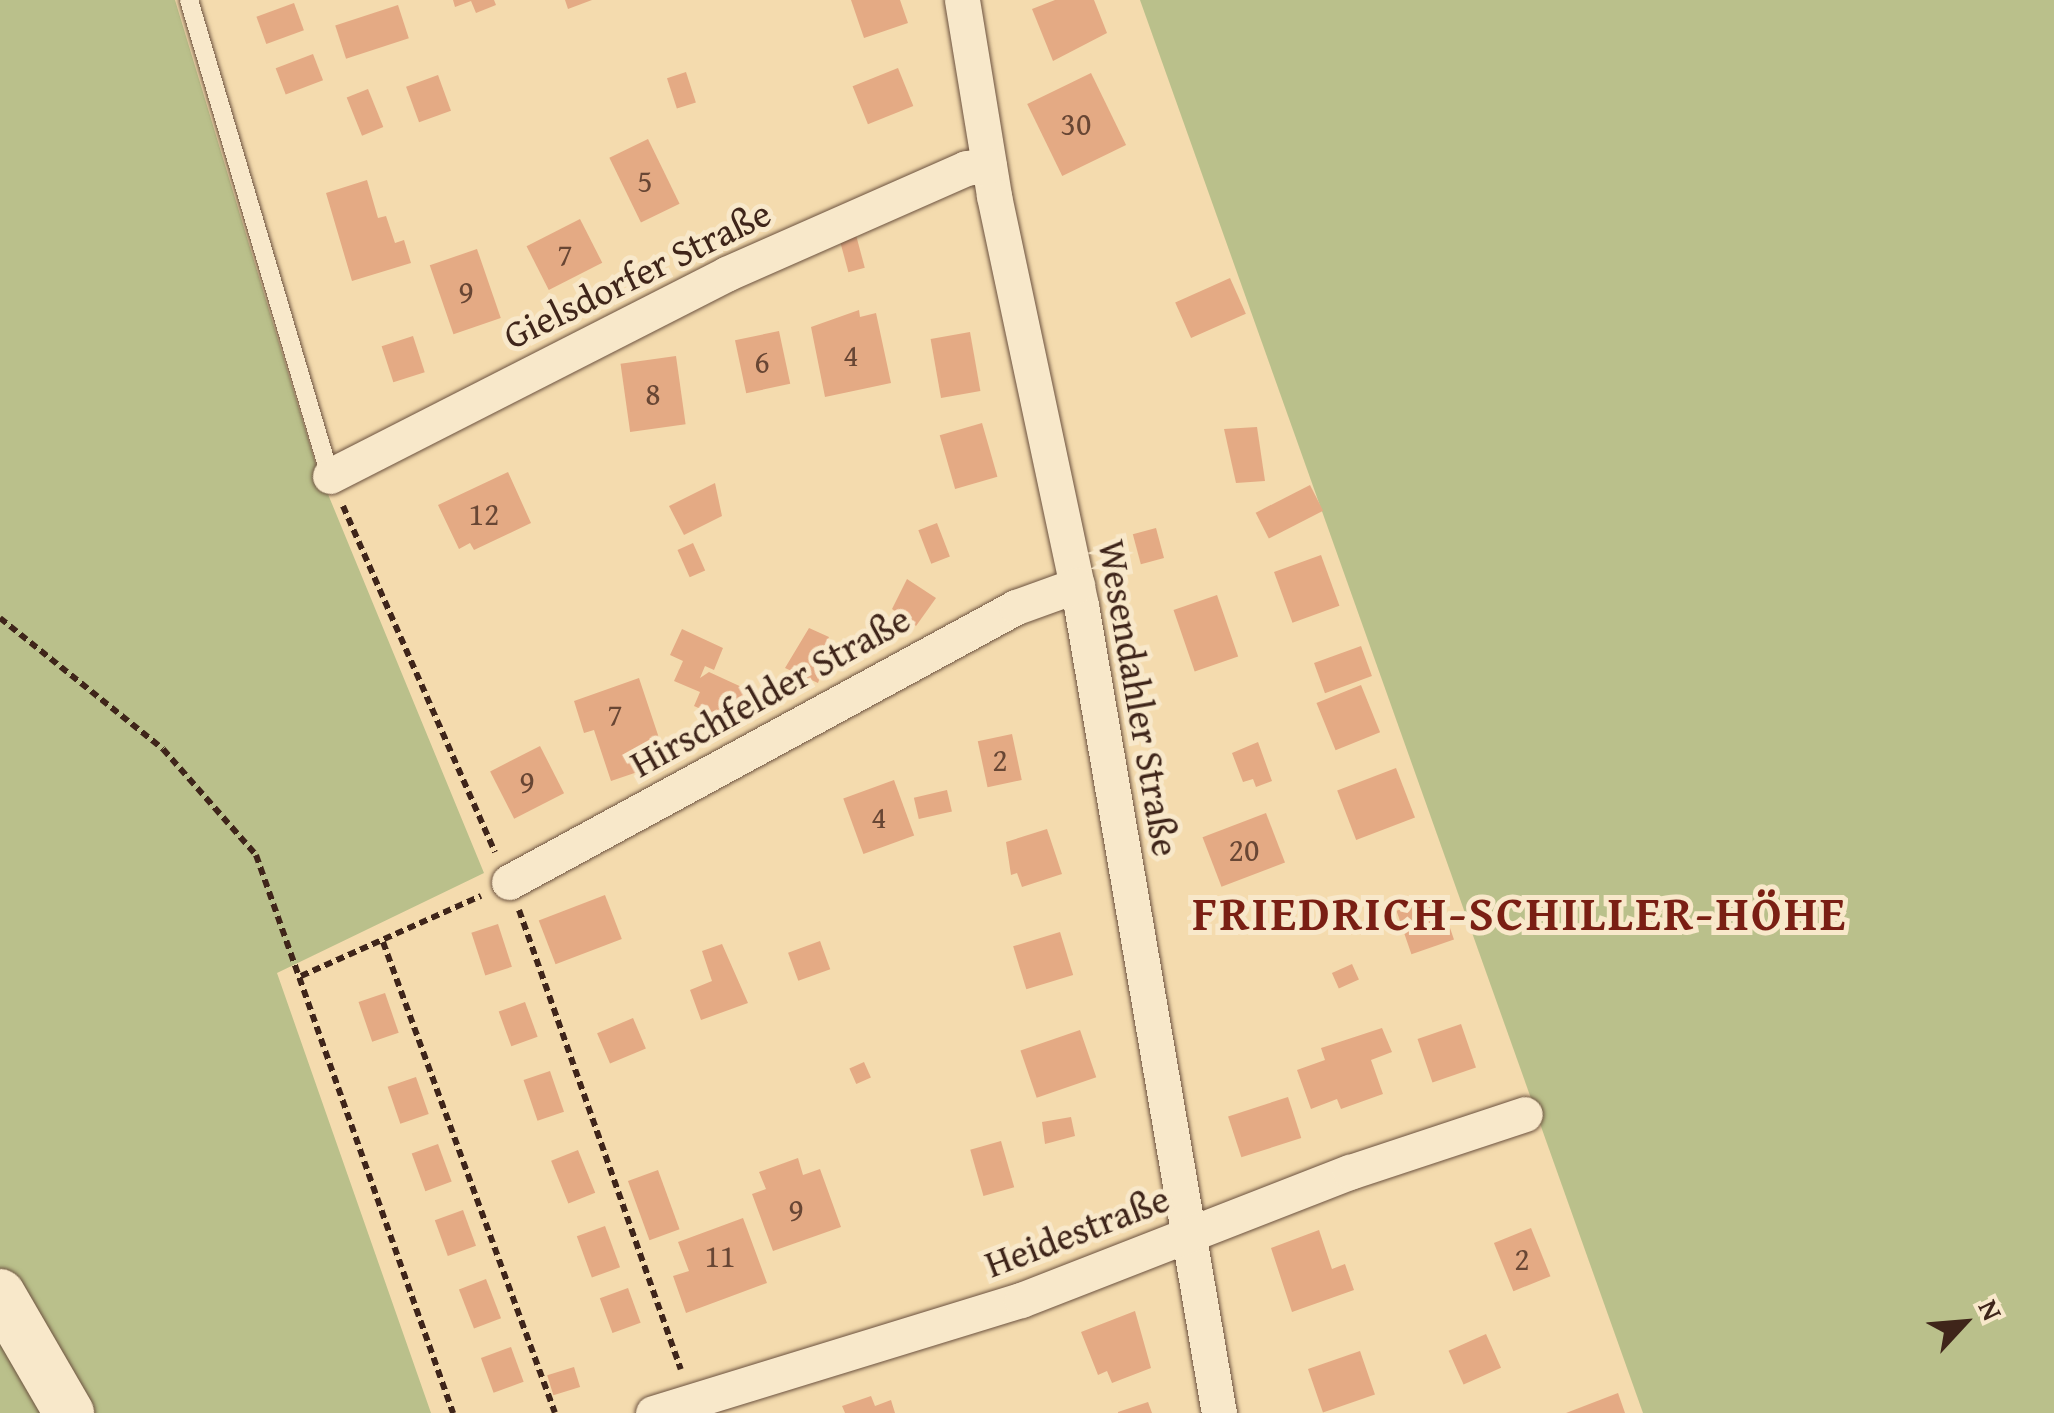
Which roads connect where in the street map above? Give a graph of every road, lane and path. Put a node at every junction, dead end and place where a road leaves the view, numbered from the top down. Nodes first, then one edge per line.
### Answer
1 (189, 0) edge
2 (962, 0) edge
3 (989, 165) junction
4 (330, 476) junction
5 (1077, 585) junction
6 (0, 618) edge
7 (509, 882) junction
8 (383, 942) junction
9 (301, 976) junction
10 (1525, 1114) dead end
11 (1188, 1234) junction
12 (0, 1294) edge
13 (692, 1400) junction
14 (69, 1413) edge
15 (453, 1413) edge
16 (556, 1413) edge
17 (653, 1413) edge
18 (1219, 1413) edge

1 - 4 lane
2 - 3 street, Wesendahler Straße
3 - 4 street, Gielsdorfer Straße
3 - 5 street, Wesendahler Straße
4 - 7 path
5 - 7 street, Hirschfelder Straße
5 - 11 street, Wesendahler Straße
6 - 9 path
7 - 8 path
7 - 13 path
8 - 9 path
8 - 16 path
9 - 15 path
10 - 11 street, Heidestraße
11 - 13 street, Heidestraße
11 - 18 street, Wesendahler Straße
12 - 14 main road
13 - 17 street, Heidestraße

